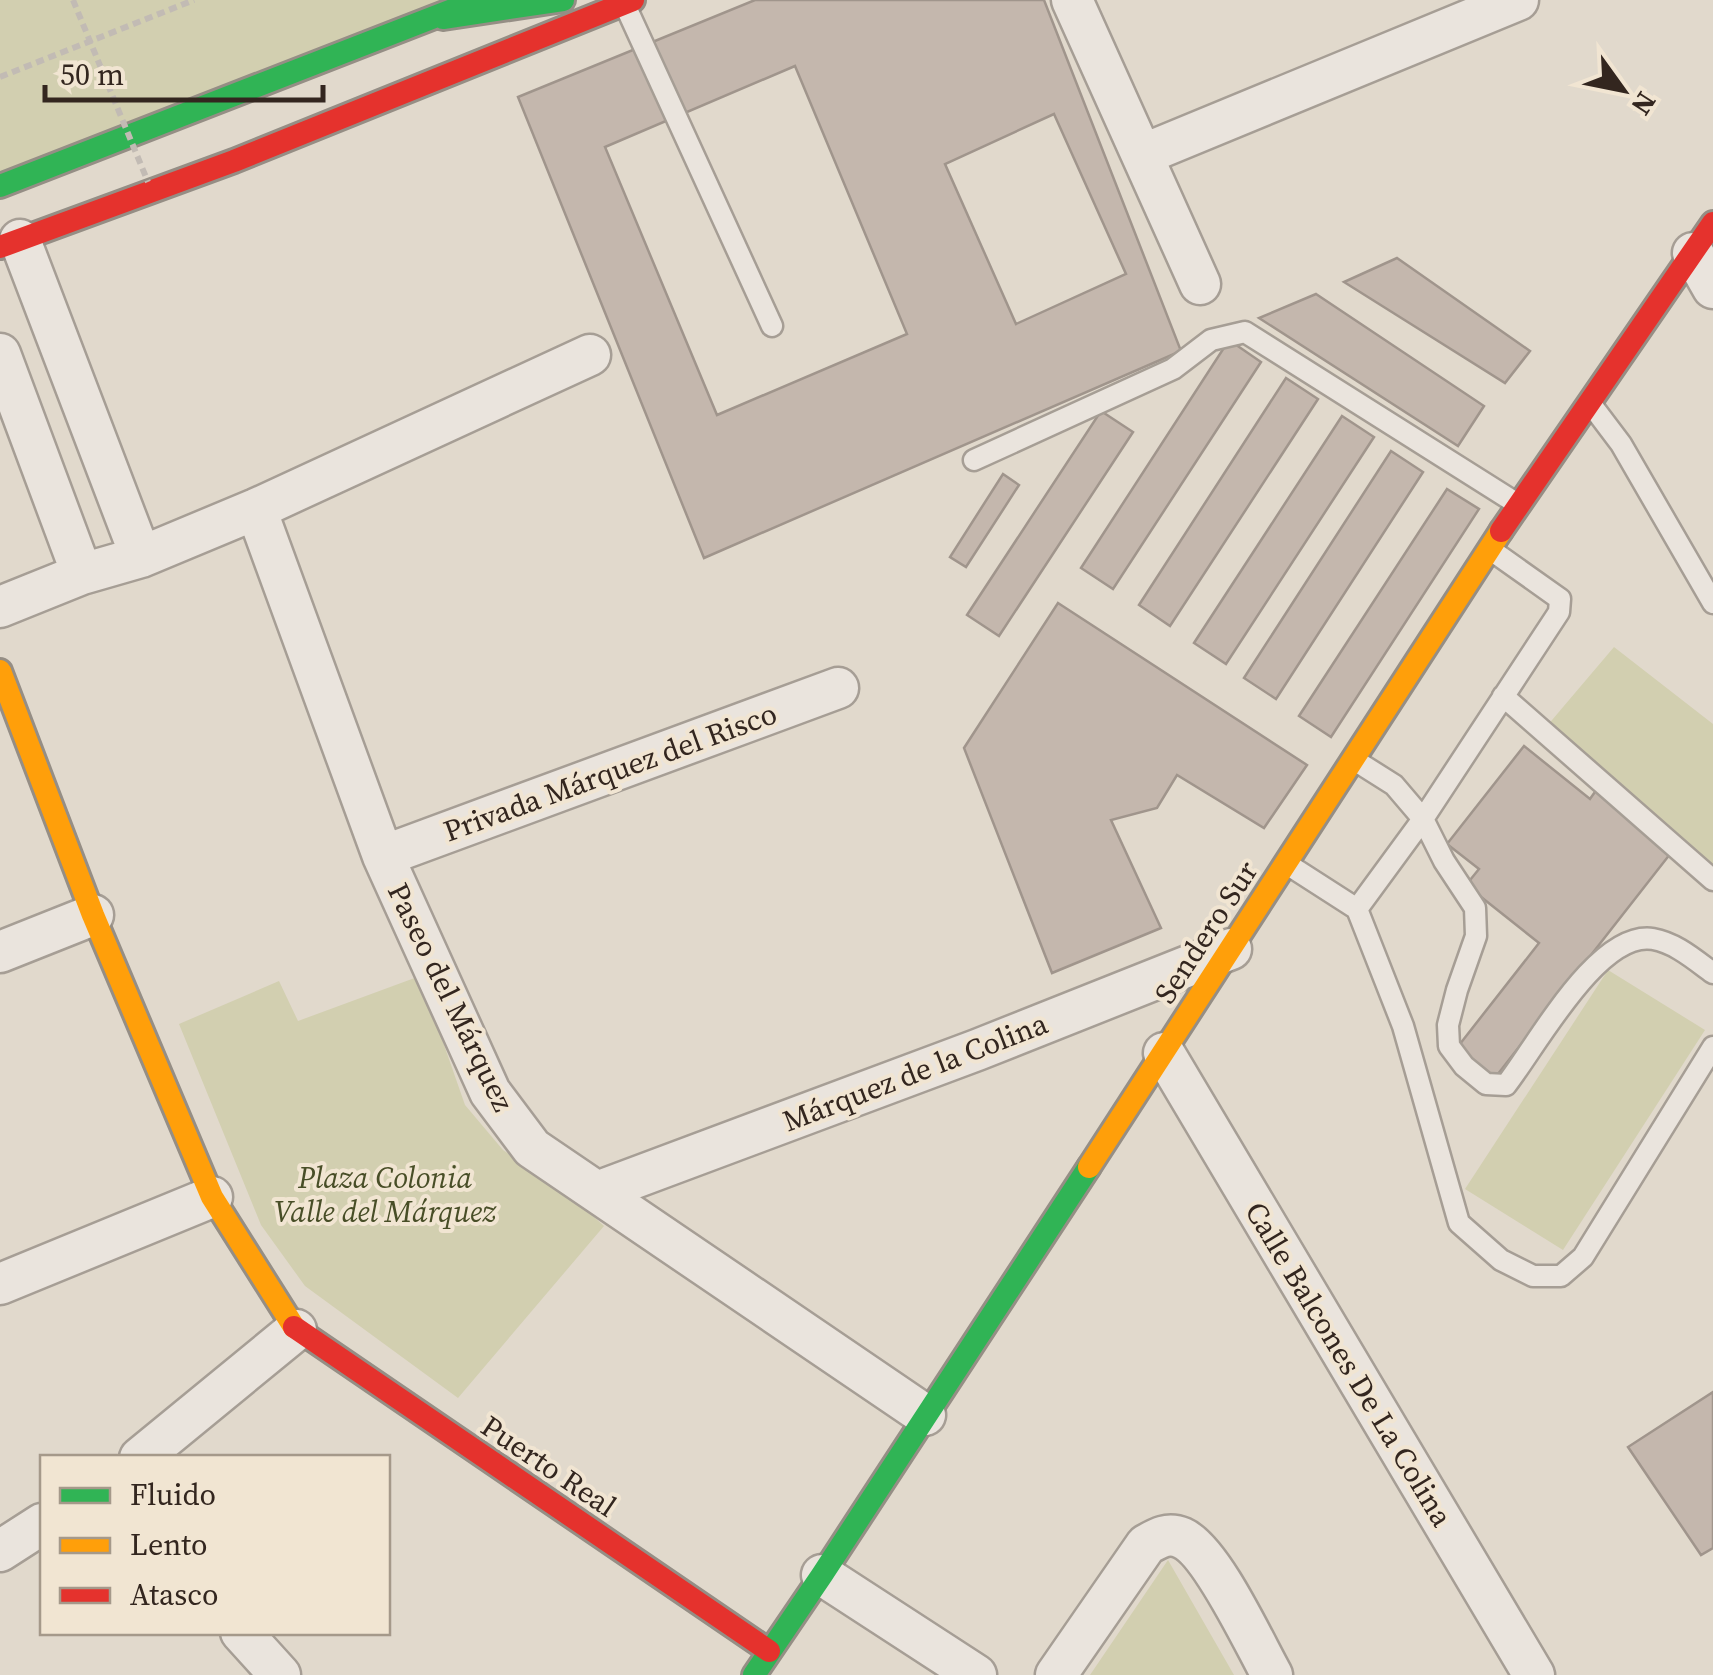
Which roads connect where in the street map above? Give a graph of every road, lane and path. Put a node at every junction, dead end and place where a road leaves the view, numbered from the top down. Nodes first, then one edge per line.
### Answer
1 (72, 0) edge
2 (194, 0) edge
3 (478, 0) edge
4 (562, 0) edge
5 (1072, 0) edge
6 (1518, 0) edge
7 (628, 2) edge
8 (430, 20) junction
9 (0, 77) edge
10 (109, 143) junction
11 (1142, 156) junction
12 (148, 182) dead end
13 (0, 186) edge
14 (0, 204) edge
15 (1703, 238) edge
16 (10, 244) edge
17 (1200, 284) dead end
18 (1713, 288) edge
19 (772, 326) dead end
20 (0, 354) edge
21 (590, 355) dead end
22 (1589, 402) junction
23 (974, 460) dead end
24 (1518, 504) junction
25 (256, 509) junction
26 (1490, 548) junction
27 (140, 557) junction
28 (82, 574) junction
29 (1713, 603) edge
30 (0, 607) edge
31 (0, 671) edge
32 (838, 688) dead end
33 (1504, 696) junction
34 (1354, 760) junction
35 (1423, 820) junction
36 (383, 856) junction
37 (1286, 863) junction
38 (1713, 880) edge
39 (1357, 909) junction
40 (94, 915) junction
41 (1231, 949) junction
42 (0, 952) edge
43 (1713, 974) edge
44 (1713, 1047) edge
45 (1164, 1053) junction
46 (597, 1192) junction
47 (212, 1196) junction
48 (0, 1284) edge
49 (296, 1330) junction
50 (925, 1415) junction
51 (144, 1455) edge
52 (40, 1525) edge
53 (0, 1551) edge
54 (822, 1575) junction
55 (244, 1635) edge
56 (769, 1651) junction
57 (280, 1675) edge
58 (754, 1675) edge
59 (976, 1675) edge
60 (1056, 1675) edge
61 (1272, 1675) edge
62 (1534, 1675) edge

1 - 12 path, bridge
2 - 9 path
3 - 8 main road
4 - 8 main road
5 - 11 street
6 - 11 street
7 - 16 main road
7 - 19 lane
8 - 10 main road
10 - 13 main road
10 - 14 main road
11 - 17 street
15 - 18 street
15 - 22 main road, Sendero Sur
16 - 27 street
20 - 28 street
21 - 25 street
22 - 24 main road, Sendero Sur
22 - 29 lane
23 - 24 lane
24 - 26 main road, Sendero Sur
25 - 27 street
25 - 36 street, Paseo del Márquez
26 - 33 lane
26 - 34 main road, Sendero Sur
27 - 28 street
28 - 30 street
31 - 40 main road
32 - 36 street, Privada Márquez del Risco
33 - 35 lane
33 - 38 lane
34 - 35 lane
34 - 37 main road, Sendero Sur
35 - 39 lane
35 - 43 lane
36 - 46 street, Paseo del Márquez
37 - 39 lane
37 - 41 main road, Sendero Sur
39 - 44 lane
40 - 42 street
40 - 47 main road
41 - 45 main road, Sendero Sur
41 - 46 street, Márquez de la Colina
45 - 50 main road, Sendero Sur
45 - 62 street, Calle Balcones De La Colina
46 - 50 street, Paseo del Márquez
47 - 48 street
47 - 49 main road
49 - 51 street
49 - 56 main road, Puerto Real
50 - 54 main road, Sendero Sur
52 - 53 street
54 - 56 main road, Sendero Sur
54 - 59 street
55 - 57 street
56 - 58 main road, Sendero Sur
60 - 61 street

